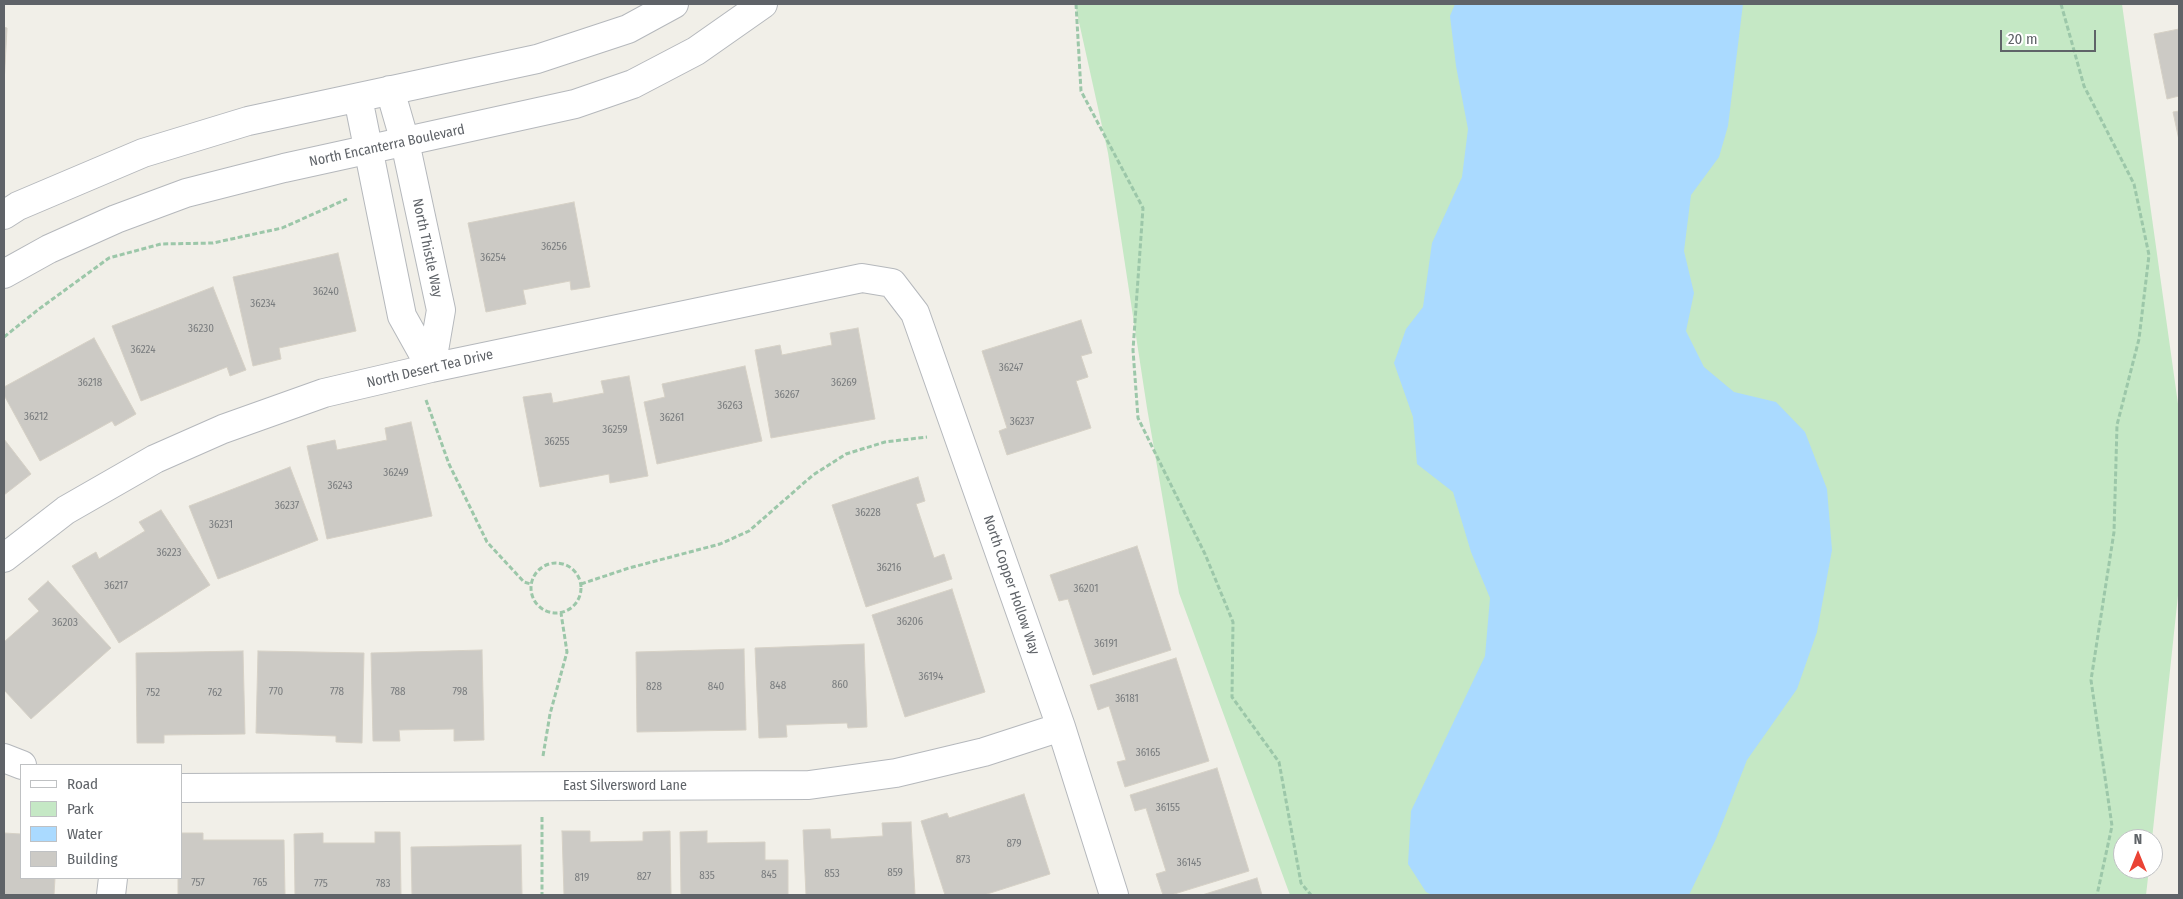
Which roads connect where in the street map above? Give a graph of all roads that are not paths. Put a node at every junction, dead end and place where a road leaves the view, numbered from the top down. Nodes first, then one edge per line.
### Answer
1 (674, 4) edge
2 (763, 4) edge
3 (390, 90) junction
4 (358, 98) junction
5 (405, 142) junction
6 (369, 150) junction
7 (4, 215) edge
8 (4, 274) edge
9 (892, 283) joint
10 (424, 370) junction
11 (4, 558) edge
12 (1061, 727) junction
13 (4, 758) edge
14 (20, 764) edge
15 (182, 788) edge
16 (113, 879) edge
17 (111, 895) edge
18 (1114, 895) edge

1 - 3 street
2 - 5 street, North Encanterra Boulevard
3 - 4 street
3 - 5 street, North Thistle Way
4 - 6 street
4 - 7 street
5 - 6 street, North Encanterra Boulevard
5 - 10 street, North Thistle Way
6 - 8 street, North Encanterra Boulevard
6 - 10 street
9 - 10 street, North Desert Tea Drive
9 - 12 street, North Copper Hollow Way
10 - 11 street, North Desert Tea Drive
12 - 15 street, East Silversword Lane
12 - 18 street, North Copper Hollow Way
13 - 14 street
16 - 17 street

